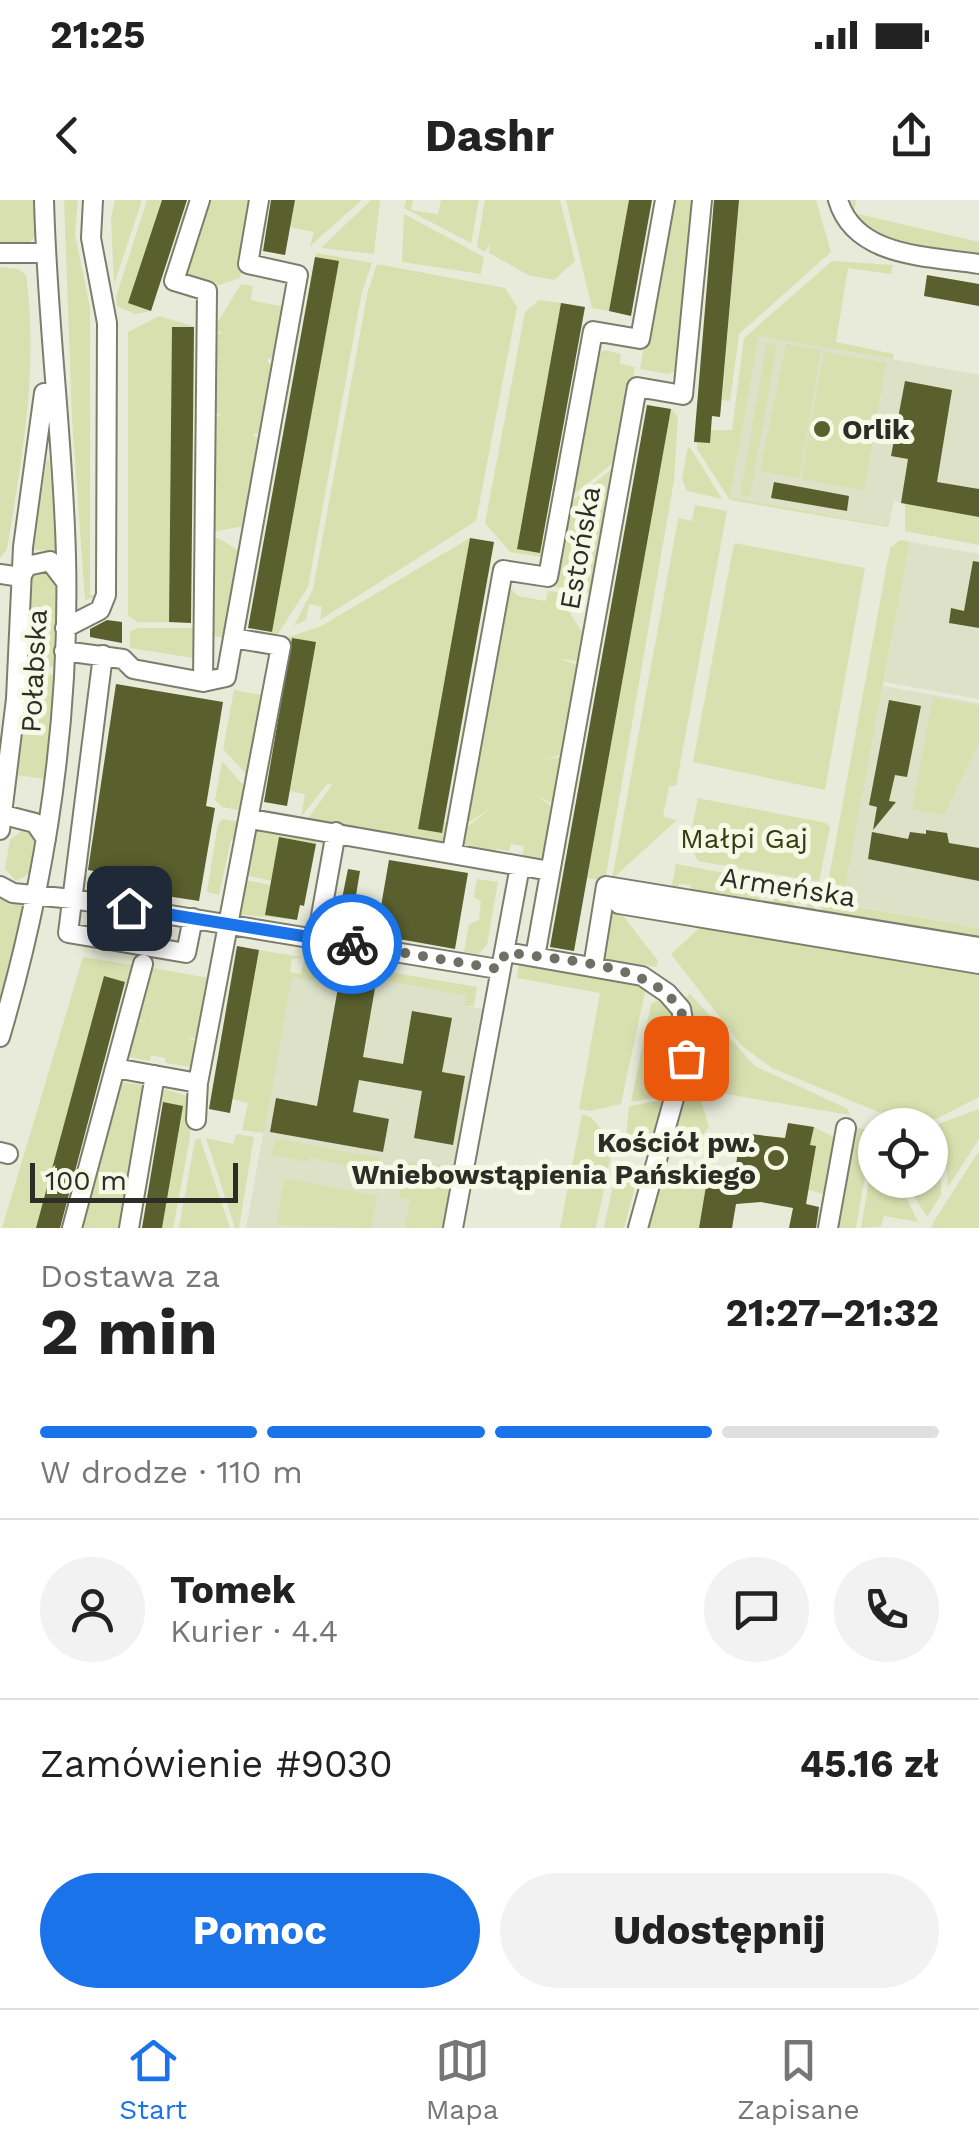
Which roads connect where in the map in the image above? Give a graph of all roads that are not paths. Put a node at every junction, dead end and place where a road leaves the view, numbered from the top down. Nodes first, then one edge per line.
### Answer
1 (44, 200) edge
2 (93, 200) edge
3 (200, 200) edge
4 (258, 200) edge
5 (665, 200) edge
6 (702, 200) edge
7 (838, 200) edge
8 (46, 253) junction
9 (0, 254) edge
10 (979, 264) edge
11 (47, 303) junction
12 (0, 574) edge
13 (20, 577) junction
14 (66, 588) junction
15 (93, 610) junction
16 (65, 628) junction
17 (233, 638) junction
18 (64, 651) junction
19 (103, 655) junction
20 (202, 682) junction
21 (4, 784) edge
22 (251, 818) junction
23 (1, 820) edge
24 (335, 835) junction
25 (46, 839) junction
26 (452, 852) junction
27 (512, 864) junction
28 (550, 871) junction
29 (0, 886) edge
30 (36, 895) junction
31 (72, 898) junction
32 (619, 904) dead end
33 (193, 918) junction
34 (230, 924) junction
35 (317, 938) junction
36 (979, 947) edge
37 (536, 957) junction
38 (143, 964) dead end
39 (979, 964) edge
40 (504, 967) junction
41 (594, 967) junction
42 (0, 1036) edge
43 (115, 1068) junction
44 (155, 1075) junction
45 (198, 1083) junction
46 (196, 1120) dead end
47 (846, 1128) dead end
48 (72, 1228) edge
49 (129, 1228) edge
50 (453, 1228) edge
51 (638, 1228) edge
52 (828, 1228) edge

1 - 8 street, Połabska
2 - 15 street
3 - 20 street
4 - 17 street
5 - 26 street, Estońska
6 - 28 street, Estońska
7 - 10 street
8 - 9 street
8 - 11 street, Połabska
11 - 13 street, Połabska
11 - 14 street, Połabska
12 - 13 street
13 - 14 street
13 - 21 street, Połabska
14 - 15 street
14 - 16 street, Połabska
15 - 16 street
16 - 18 street, Połabska
17 - 20 street
17 - 22 street
18 - 19 street
18 - 25 street, Połabska
19 - 20 street
19 - 31 street
21 - 23 street, Połabska
22 - 24 street
22 - 34 street
23 - 25 street
24 - 26 street
24 - 35 street
25 - 30 street, Połabska
26 - 27 street
27 - 28 street
27 - 40 street
28 - 37 street, Estońska
29 - 30 street
30 - 31 street
30 - 42 street, Połabska
31 - 33 street
31 - 33 street
32 - 39 street, Armeńska
33 - 34 street
34 - 35 street
34 - 45 street
35 - 40 street
36 - 41 street, Armeńska
37 - 40 street
37 - 41 street
38 - 43 street
40 - 50 street
41 - 51 street
43 - 44 street
43 - 48 street
44 - 45 street
44 - 49 street
45 - 46 street
47 - 52 street

